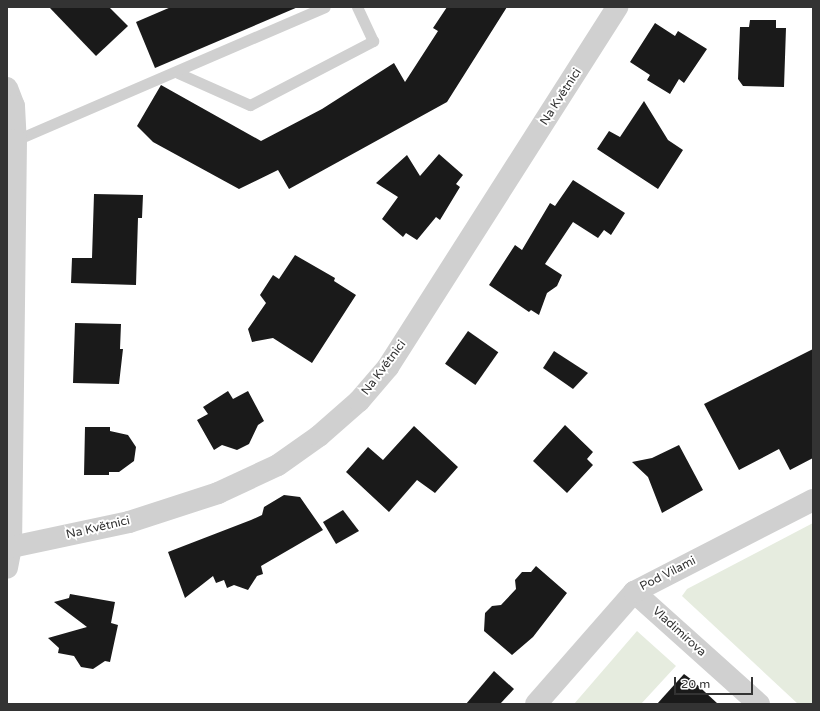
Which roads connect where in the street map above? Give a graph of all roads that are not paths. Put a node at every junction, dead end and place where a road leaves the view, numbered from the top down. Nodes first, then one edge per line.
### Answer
1 (325, 7) edge
2 (357, 7) edge
3 (617, 7) edge
4 (178, 73) junction
5 (7, 88) edge
6 (16, 140) junction
7 (813, 500) edge
8 (8, 554) edge
9 (634, 592) junction
10 (536, 704) edge
11 (759, 704) edge

1 - 4 lane
2 - 4 lane
3 - 8 street, Na Květnici
4 - 6 lane
5 - 6 street
6 - 8 street
7 - 9 street, Pod Vilami
9 - 10 street, Pod Vilami
9 - 11 street, Vladimírova

